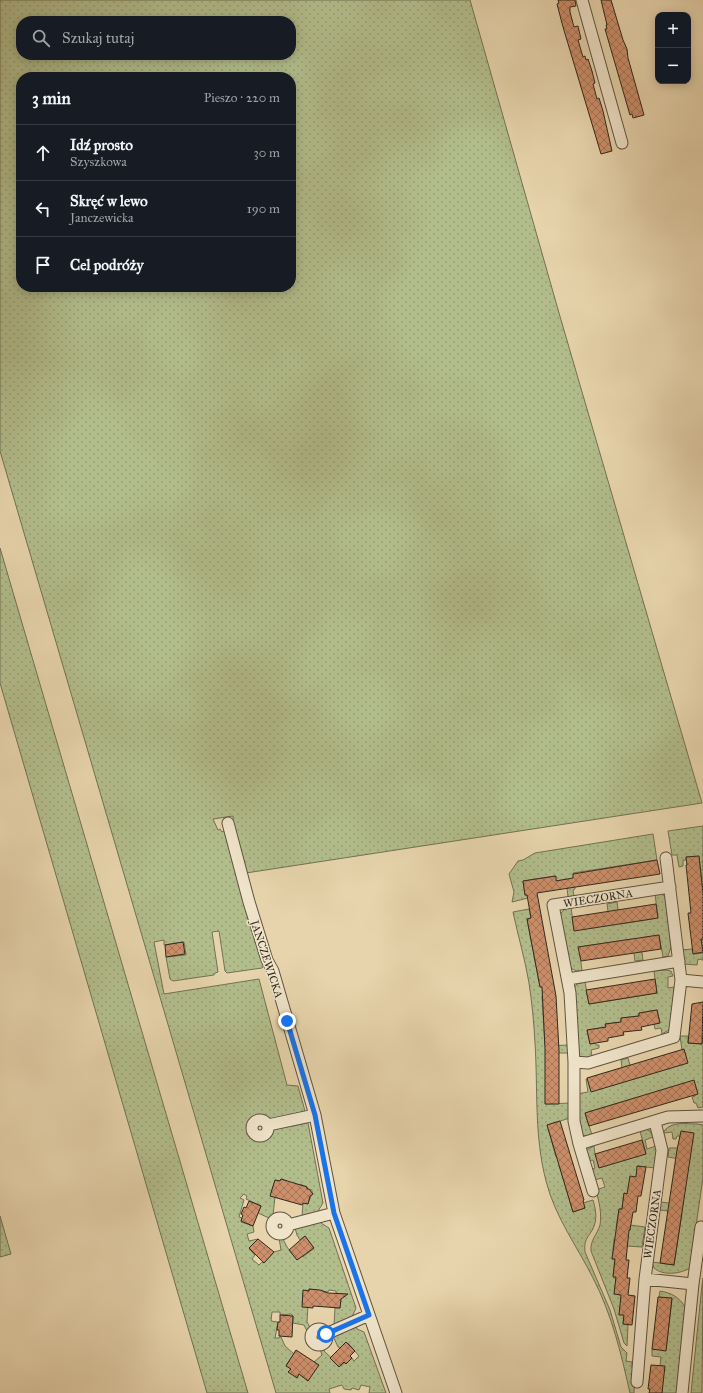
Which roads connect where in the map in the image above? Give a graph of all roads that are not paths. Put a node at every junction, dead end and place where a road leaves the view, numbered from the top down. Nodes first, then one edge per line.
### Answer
1 (582, 0) edge
2 (622, 143) dead end
3 (228, 823) dead end
4 (666, 858) dead end
5 (670, 887) junction
6 (679, 961) junction
7 (568, 979) junction
8 (681, 980) junction
9 (703, 982) edge
10 (574, 1062) junction
11 (315, 1115) junction
12 (703, 1116) edge
13 (654, 1122) junction
14 (268, 1125) dead end
15 (579, 1144) junction
16 (593, 1191) dead end
17 (334, 1213) junction
18 (288, 1225) dead end
19 (701, 1227) dead end
20 (701, 1245) edge
21 (645, 1280) junction
22 (693, 1284) junction
23 (369, 1315) junction
24 (326, 1334) dead end
25 (637, 1382) dead end
26 (396, 1393) edge
27 (682, 1393) edge

1 - 2 street
3 - 11 street, JANCZEWICKA
4 - 5 street
5 - 6 street
5 - 7 street, WIECZORNA
6 - 7 street
6 - 8 street
7 - 10 street, WIECZORNA
8 - 9 street
8 - 10 street
10 - 15 street, WIECZORNA
11 - 14 street
11 - 17 street, JANCZEWICKA
12 - 13 street
13 - 15 street
13 - 21 street, WIECZORNA
15 - 16 street, WIECZORNA
17 - 18 street
17 - 23 street, JANCZEWICKA
19 - 20 street
20 - 22 street
21 - 22 street
21 - 25 street, WIECZORNA
22 - 27 street
23 - 24 street
23 - 26 street, JANCZEWICKA

